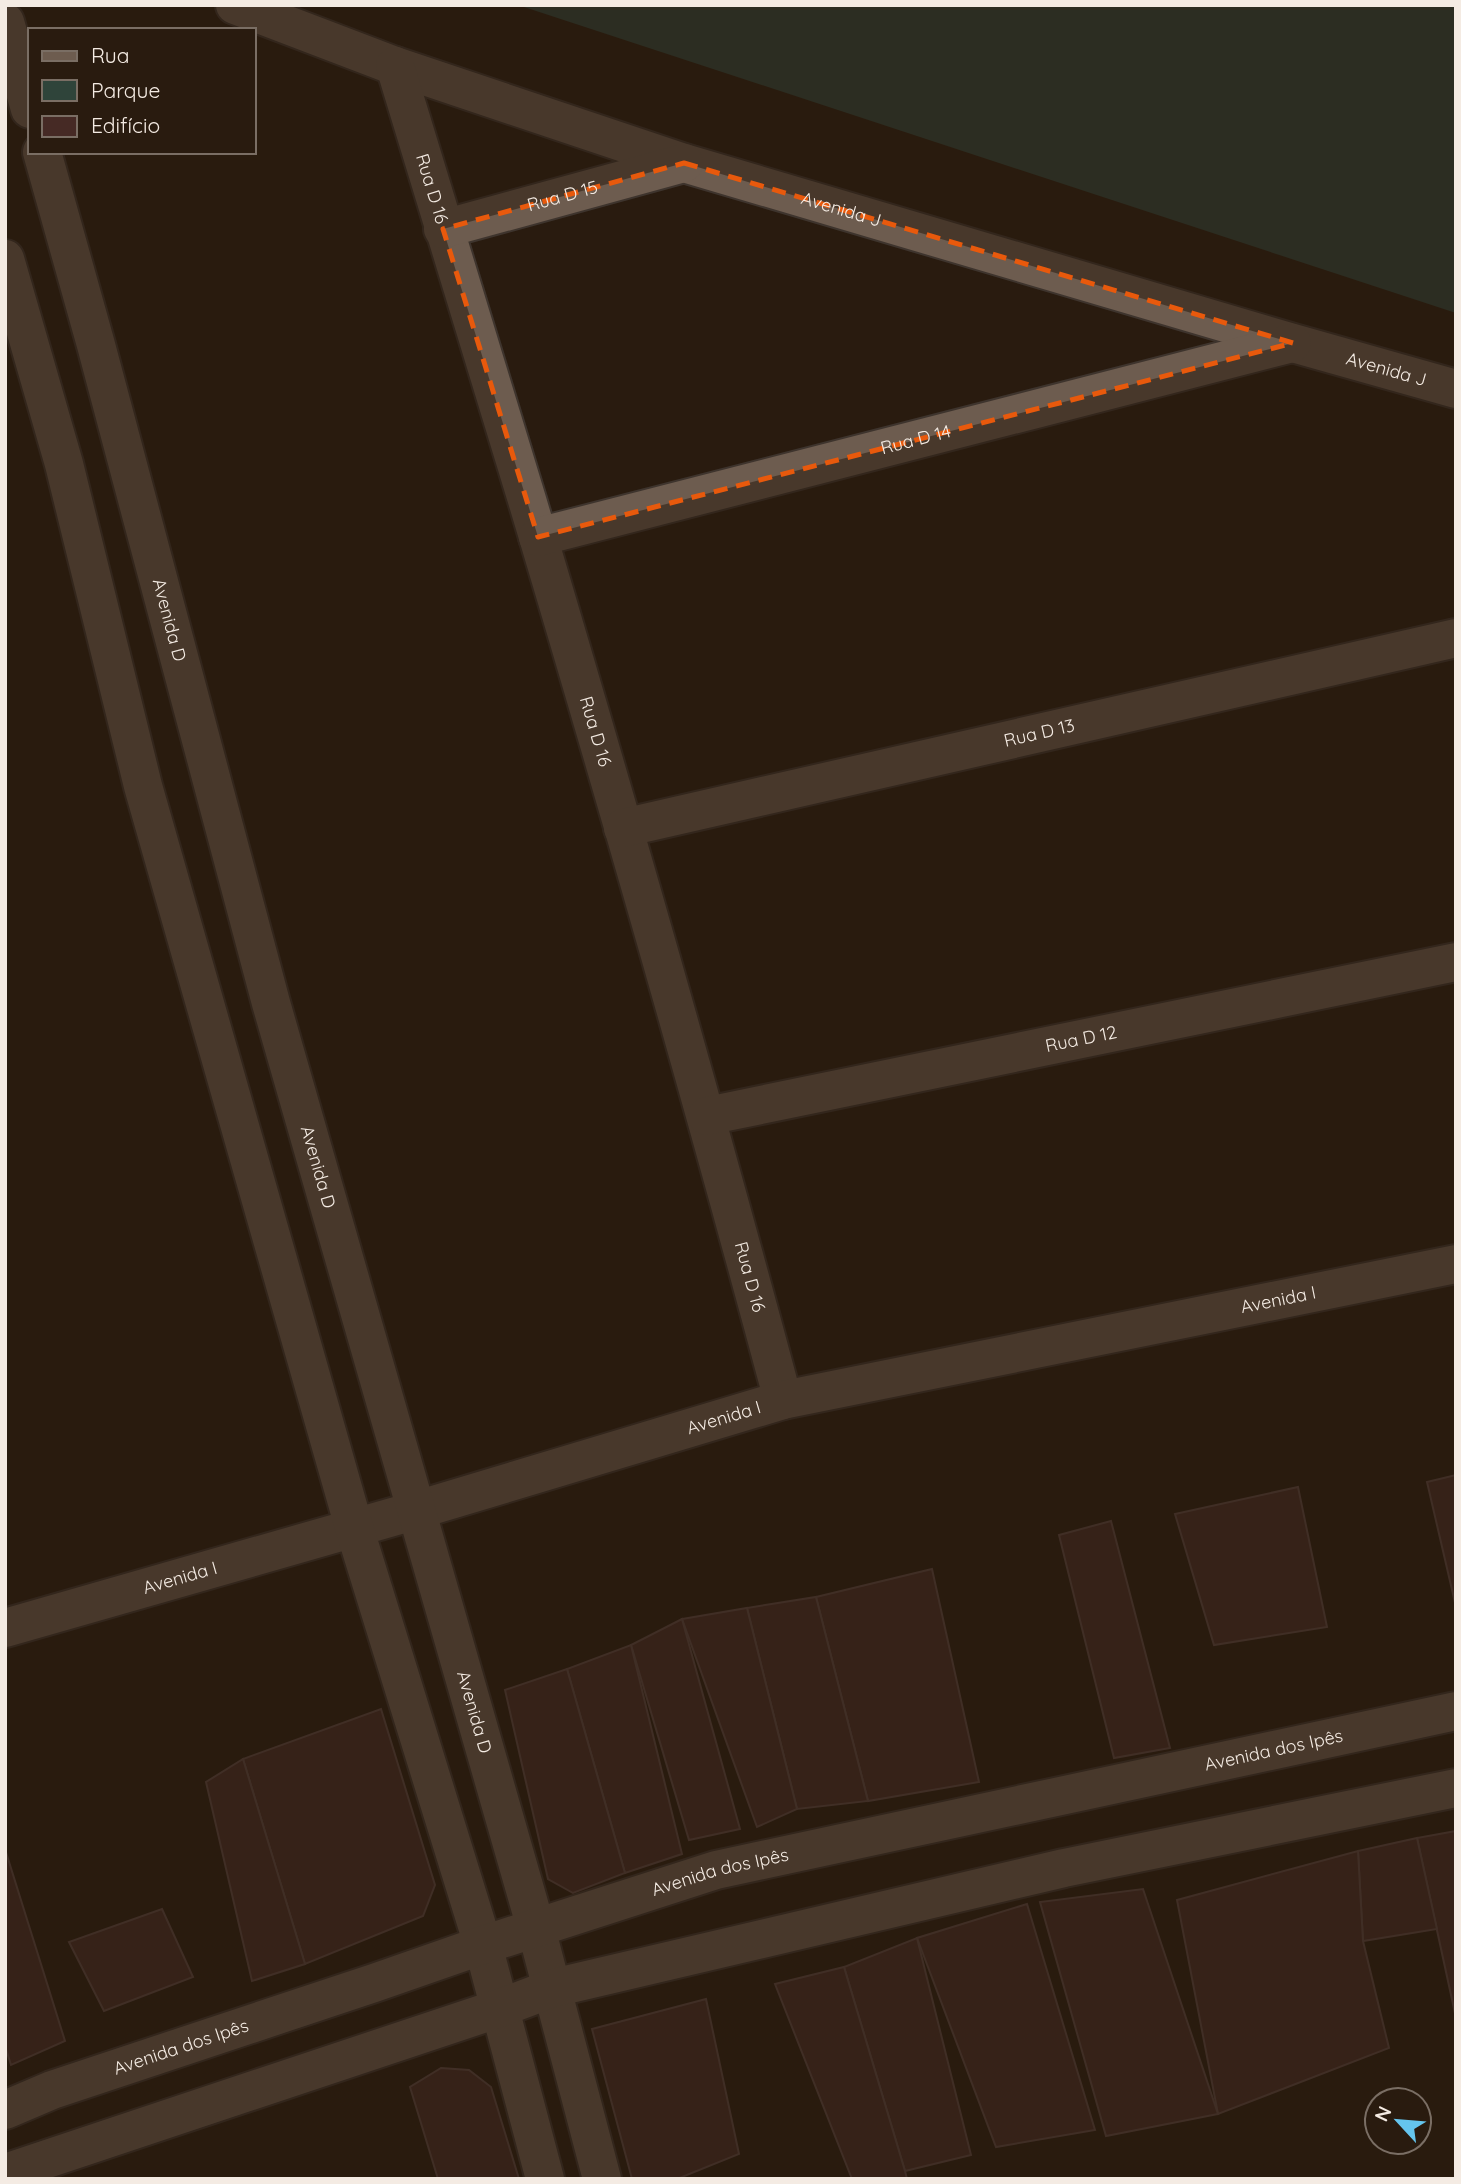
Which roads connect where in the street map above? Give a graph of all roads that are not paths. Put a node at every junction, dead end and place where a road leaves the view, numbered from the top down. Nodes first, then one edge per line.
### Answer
1 (235, 5) edge
2 (5, 22) edge
3 (395, 66) junction
4 (28, 102) edge
5 (43, 154) edge
6 (684, 163) junction
7 (443, 229) junction
8 (5, 259) edge
9 (1293, 343) junction
10 (1456, 389) edge
11 (538, 537) junction
12 (1456, 638) edge
13 (624, 828) junction
14 (1456, 962) edge
15 (707, 1116) junction
16 (1456, 1264) edge
17 (783, 1400) junction
18 (417, 1510) junction
19 (354, 1527) junction
20 (5, 1628) edge
21 (1456, 1711) edge
22 (1456, 1788) edge
23 (536, 1928) junction
24 (483, 1945) junction
25 (552, 1988) junction
26 (500, 2008) junction
27 (5, 2110) edge
28 (5, 2173) edge
29 (545, 2179) edge
30 (601, 2179) edge

1 - 3 main road, Avenida J
2 - 4 main road
3 - 6 main road, Avenida J
3 - 7 main road, Rua D 16
5 - 18 main road, Avenida D
6 - 7 main road, Rua D 15
6 - 9 main road, Avenida J
7 - 11 main road, Rua D 16
8 - 19 main road
9 - 10 main road, Avenida J
9 - 11 main road, Rua D 14
11 - 13 main road, Rua D 16
12 - 13 main road, Rua D 13
13 - 15 main road, Rua D 16
14 - 15 main road, Rua D 12
15 - 17 main road, Rua D 16
16 - 17 main road, Avenida I
17 - 18 main road, Avenida I
18 - 19 main road, Avenida I
18 - 23 main road, Avenida D
19 - 20 main road, Avenida I
19 - 24 main road
21 - 23 main road, Avenida dos Ipês
22 - 25 main road
23 - 24 main road, Avenida dos Ipês
23 - 25 main road, Avenida D
24 - 26 main road
24 - 27 main road, Avenida dos Ipês
25 - 26 main road
25 - 30 main road, Avenida D
26 - 28 main road
26 - 29 main road

